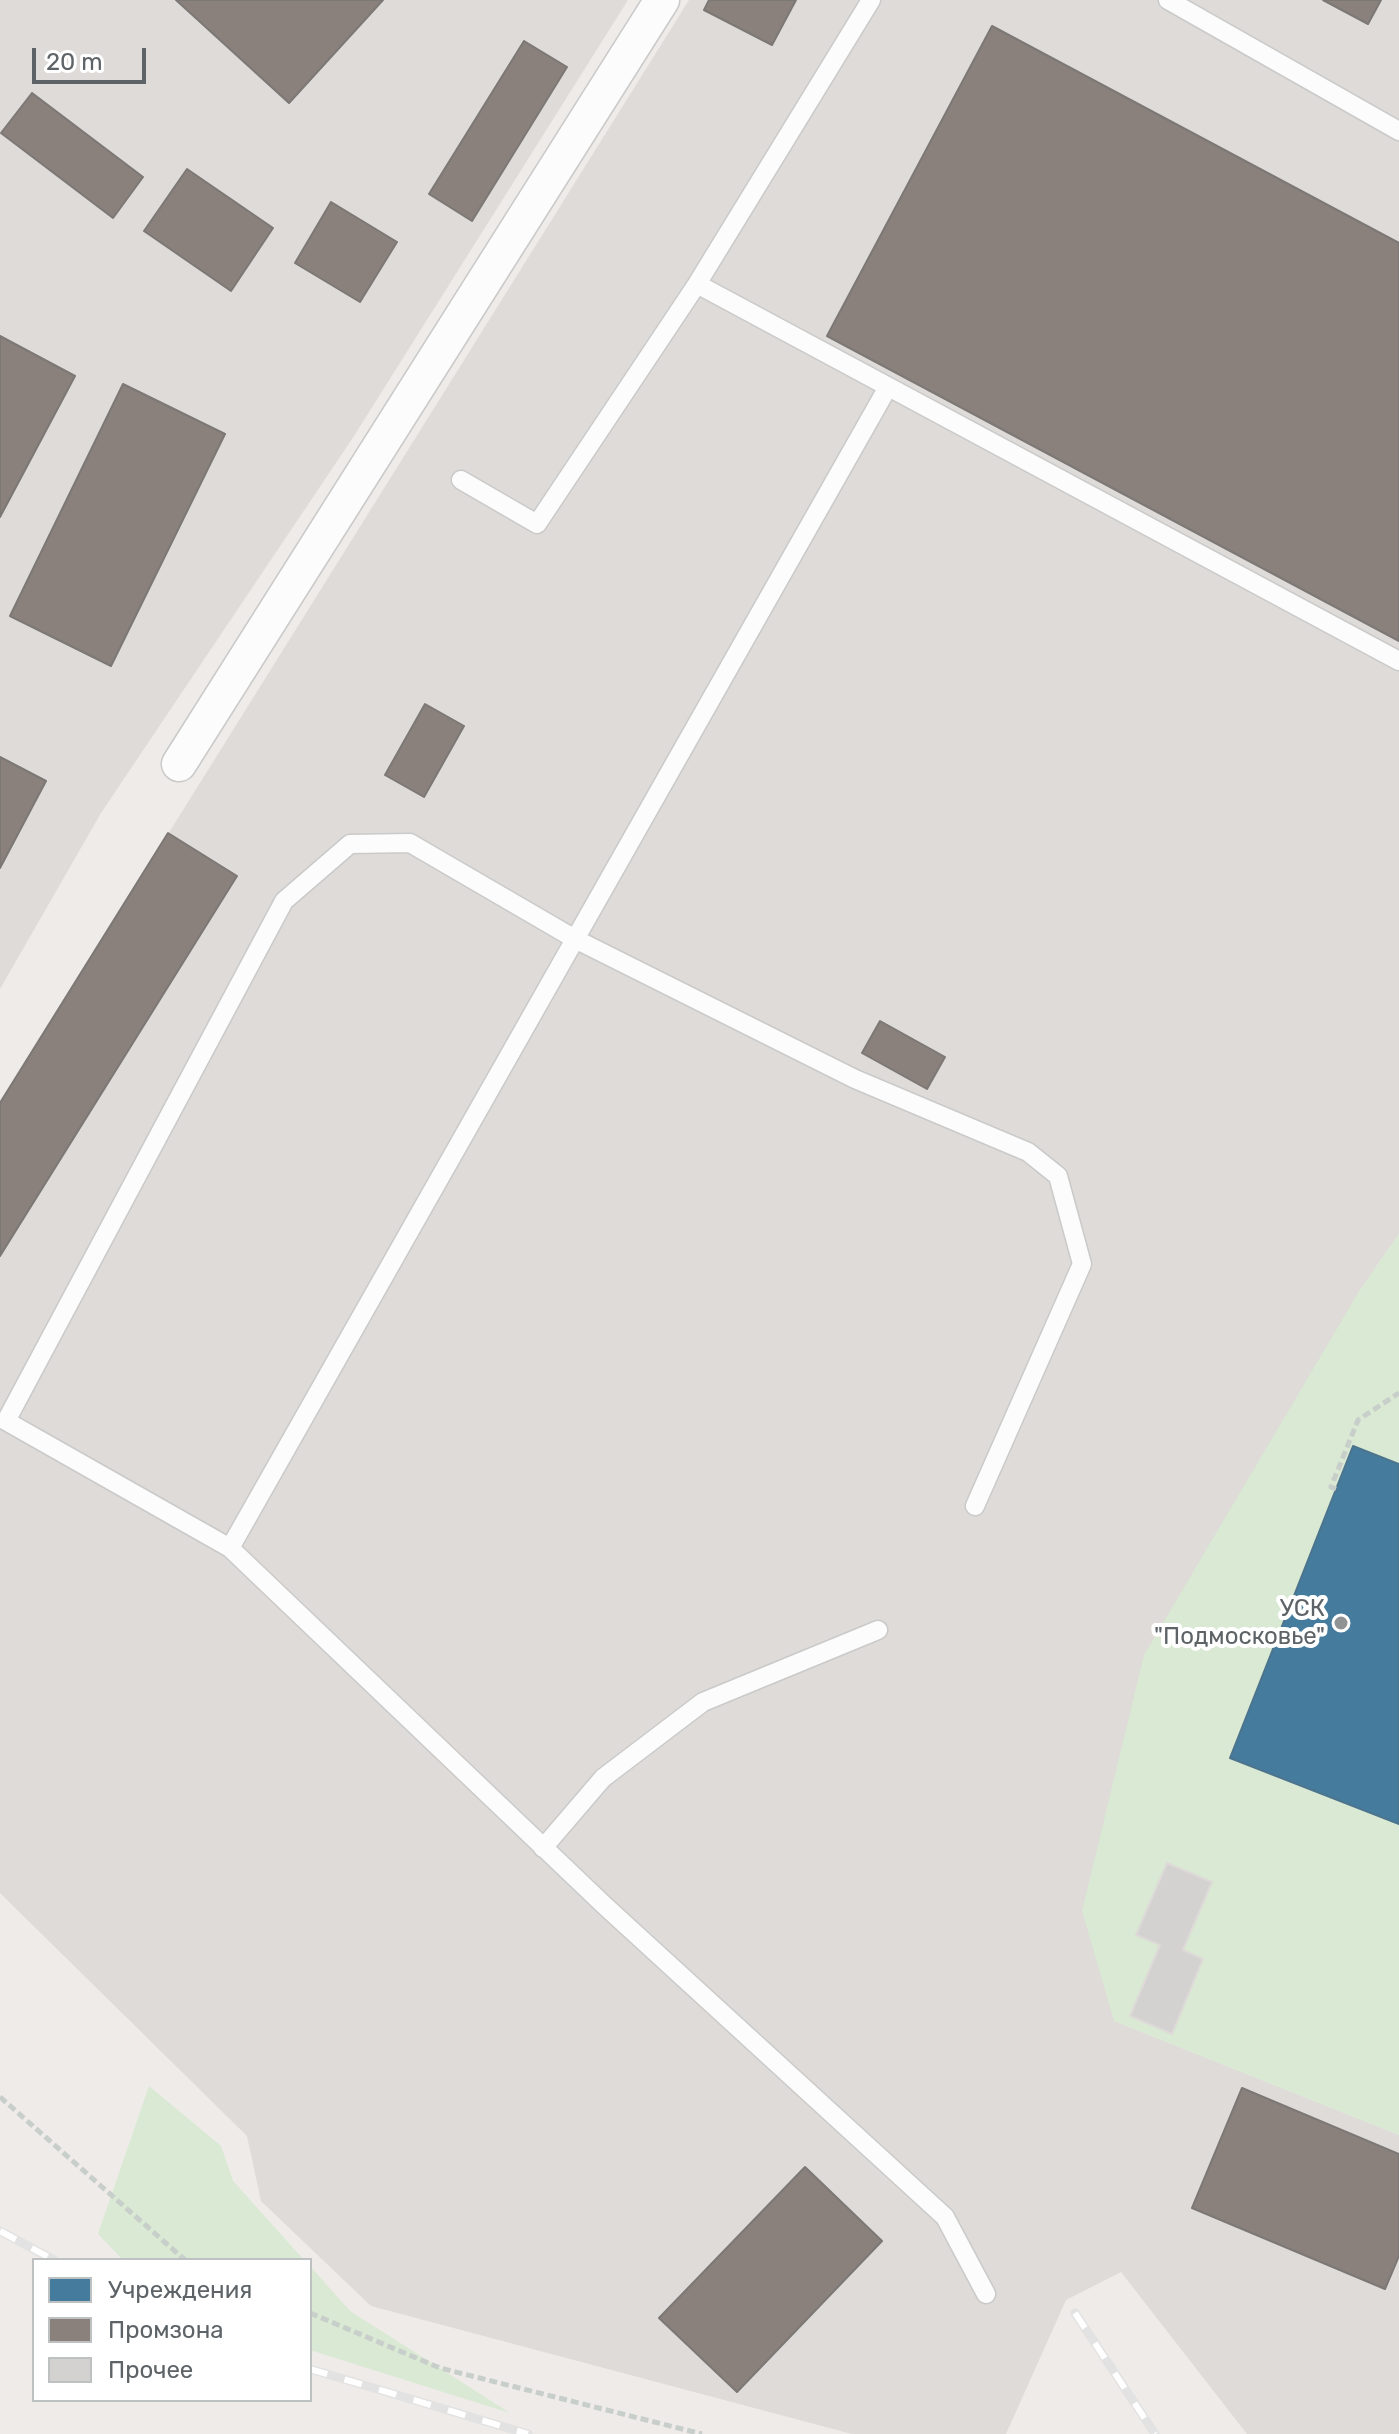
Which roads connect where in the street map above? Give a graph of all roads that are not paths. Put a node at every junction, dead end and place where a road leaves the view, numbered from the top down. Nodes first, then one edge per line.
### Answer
1 (662, 0) edge
2 (871, 0) edge
3 (1168, 0) edge
4 (1399, 131) edge
5 (697, 284) junction
6 (888, 387) junction
7 (461, 480) dead end
8 (1399, 661) edge
9 (179, 764) dead end
10 (575, 939) junction
11 (975, 1506) dead end
12 (230, 1548) junction
13 (878, 1630) dead end
14 (543, 1848) junction
15 (986, 2294) dead end

1 - 9 street
2 - 5 lane
3 - 4 lane
5 - 6 lane
5 - 7 lane
6 - 8 lane
6 - 10 lane
10 - 11 lane
10 - 12 lane
10 - 12 lane
12 - 14 lane
13 - 14 lane
14 - 15 lane

